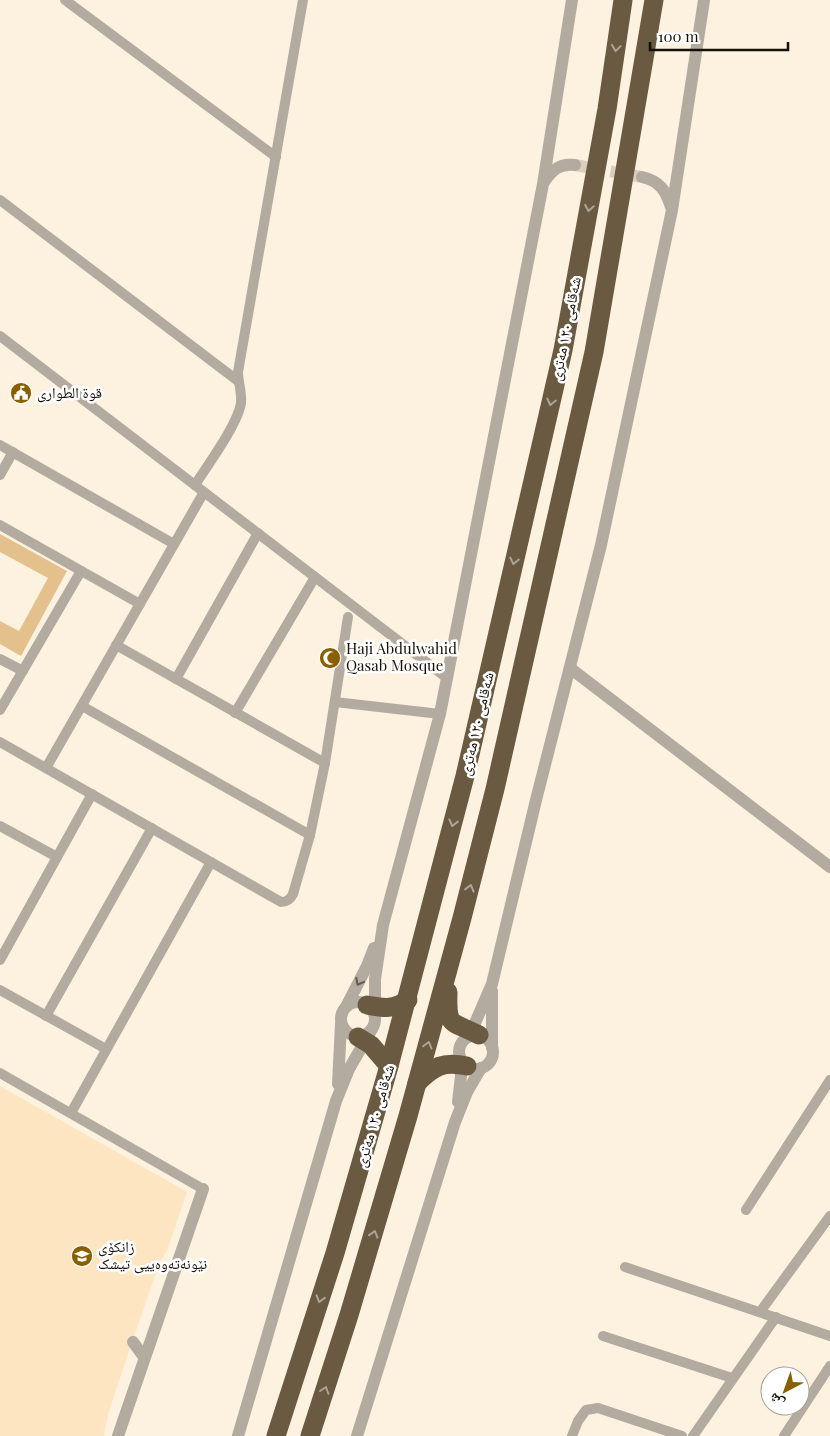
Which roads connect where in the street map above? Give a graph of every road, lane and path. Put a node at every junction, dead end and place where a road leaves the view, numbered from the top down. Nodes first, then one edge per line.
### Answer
1 (65, 0) edge
2 (303, 0) edge
3 (572, 0) edge
4 (623, 0) edge
5 (654, 0) edge
6 (704, 0) edge
7 (276, 157) junction
8 (575, 165) tunnel mouth
9 (642, 177) tunnel mouth
10 (543, 184) junction
11 (0, 200) edge
12 (672, 210) junction
13 (0, 336) edge
14 (238, 380) junction
15 (0, 445) edge
16 (13, 452) junction
17 (0, 475) edge
18 (195, 485) junction
19 (204, 492) junction
20 (0, 525) edge
21 (258, 533) junction
22 (174, 544) junction
23 (81, 571) junction
24 (315, 577) junction
25 (140, 604) junction
26 (348, 617) dead end
27 (116, 645) junction
28 (0, 658) edge
29 (570, 668) junction
30 (22, 671) junction
31 (448, 678) junction
32 (176, 679) junction
33 (335, 702) junction
34 (82, 706) junction
35 (0, 710) edge
36 (235, 713) junction
37 (440, 714) junction
38 (0, 742) edge
39 (325, 763) junction
40 (46, 768) junction
41 (92, 794) junction
42 (0, 826) edge
43 (152, 828) junction
44 (310, 835) junction
45 (57, 857) junction
46 (211, 862) junction
47 (830, 866) edge
48 (384, 924) junction
49 (0, 960) edge
50 (449, 967) junction
51 (492, 984) junction
52 (0, 990) edge
53 (408, 1000) junction
54 (346, 1007) junction
55 (46, 1016) junction
56 (369, 1023) junction
57 (341, 1024) junction
58 (473, 1035) junction
59 (492, 1048) junction
60 (106, 1049) junction
61 (467, 1063) junction
62 (389, 1066) junction
63 (0, 1073) edge
64 (830, 1080) edge
65 (418, 1083) junction
66 (336, 1101) junction
67 (71, 1113) junction
68 (455, 1122) junction
69 (203, 1189) joint
70 (746, 1210) dead end
71 (830, 1216) edge
72 (625, 1267) dead end
73 (760, 1312) junction
74 (776, 1317) junction
75 (603, 1336) dead end
76 (830, 1336) edge
77 (133, 1342) dead end
78 (144, 1358) junction
79 (830, 1366) edge
80 (732, 1378) junction
81 (118, 1436) edge
82 (238, 1436) edge
83 (276, 1436) edge
84 (310, 1436) edge
85 (356, 1436) edge
86 (572, 1436) edge
87 (682, 1436) edge
88 (693, 1436) edge
89 (784, 1436) edge

1 - 7 street
2 - 7 street
3 - 10 street
4 -> 53 highway, شەقامی ١٢٠ مەتری
50 -> 5 highway, شەقامی ١٢٠ مەتری
6 - 12 street
7 - 14 street
8 - 10 street
9 - 12 street
10 - 31 street
11 - 14 street
12 - 29 street
13 - 18 street
14 - 18 street
15 - 16 street
16 - 17 street
16 - 22 street
18 - 19 street
19 - 21 street
19 - 22 street
20 - 23 street
21 - 24 street
21 - 32 street
22 - 25 street
23 - 25 street
23 - 30 street
24 - 31 street
24 - 36 street
25 - 27 street
26 - 33 street
27 - 32 street
27 - 34 street
28 - 30 street
29 - 47 street
29 - 51 street
30 - 35 street
31 - 37 street
32 - 36 street
33 - 37 street
33 - 39 street
34 - 40 street
34 - 44 street
36 - 39 street
37 - 48 street
38 - 40 street
39 - 44 street
40 - 41 street
41 - 43 street
41 - 45 street
42 - 45 street
43 - 46 street
43 - 55 street
44 - 46 street
45 - 49 street
46 - 60 street
48 -> 54 street
48 - 56 street
50 - 58 highway
65 -> 50 highway, شەقامی ١٢٠ مەتری
51 - 58 street
51 - 59 street
52 - 55 street
53 - 56 highway
53 - 62 highway, شەقامی ١٢٠ مەتری
54 - 56 street
54 - 57 street
55 - 60 street
56 - 57 street
56 - 62 highway
56 - 66 street
57 - 66 street
58 - 59 street
58 - 61 street
59 - 61 street
60 - 67 street
61 - 65 highway
61 - 68 street
61 - 68 street
62 -> 83 highway, شەقامی ١٢٠ مەتری
63 - 67 street
64 - 70 street
84 -> 65 highway, شەقامی ١٢٠ مەتری
66 - 82 street
67 - 69 street
68 - 85 street
69 - 78 street
71 - 73 street
72 - 73 street
73 - 74 street
74 - 76 street
74 - 80 street
75 - 80 street
77 - 78 street
78 - 81 street
79 - 89 street
80 - 88 street
86 - 87 street

